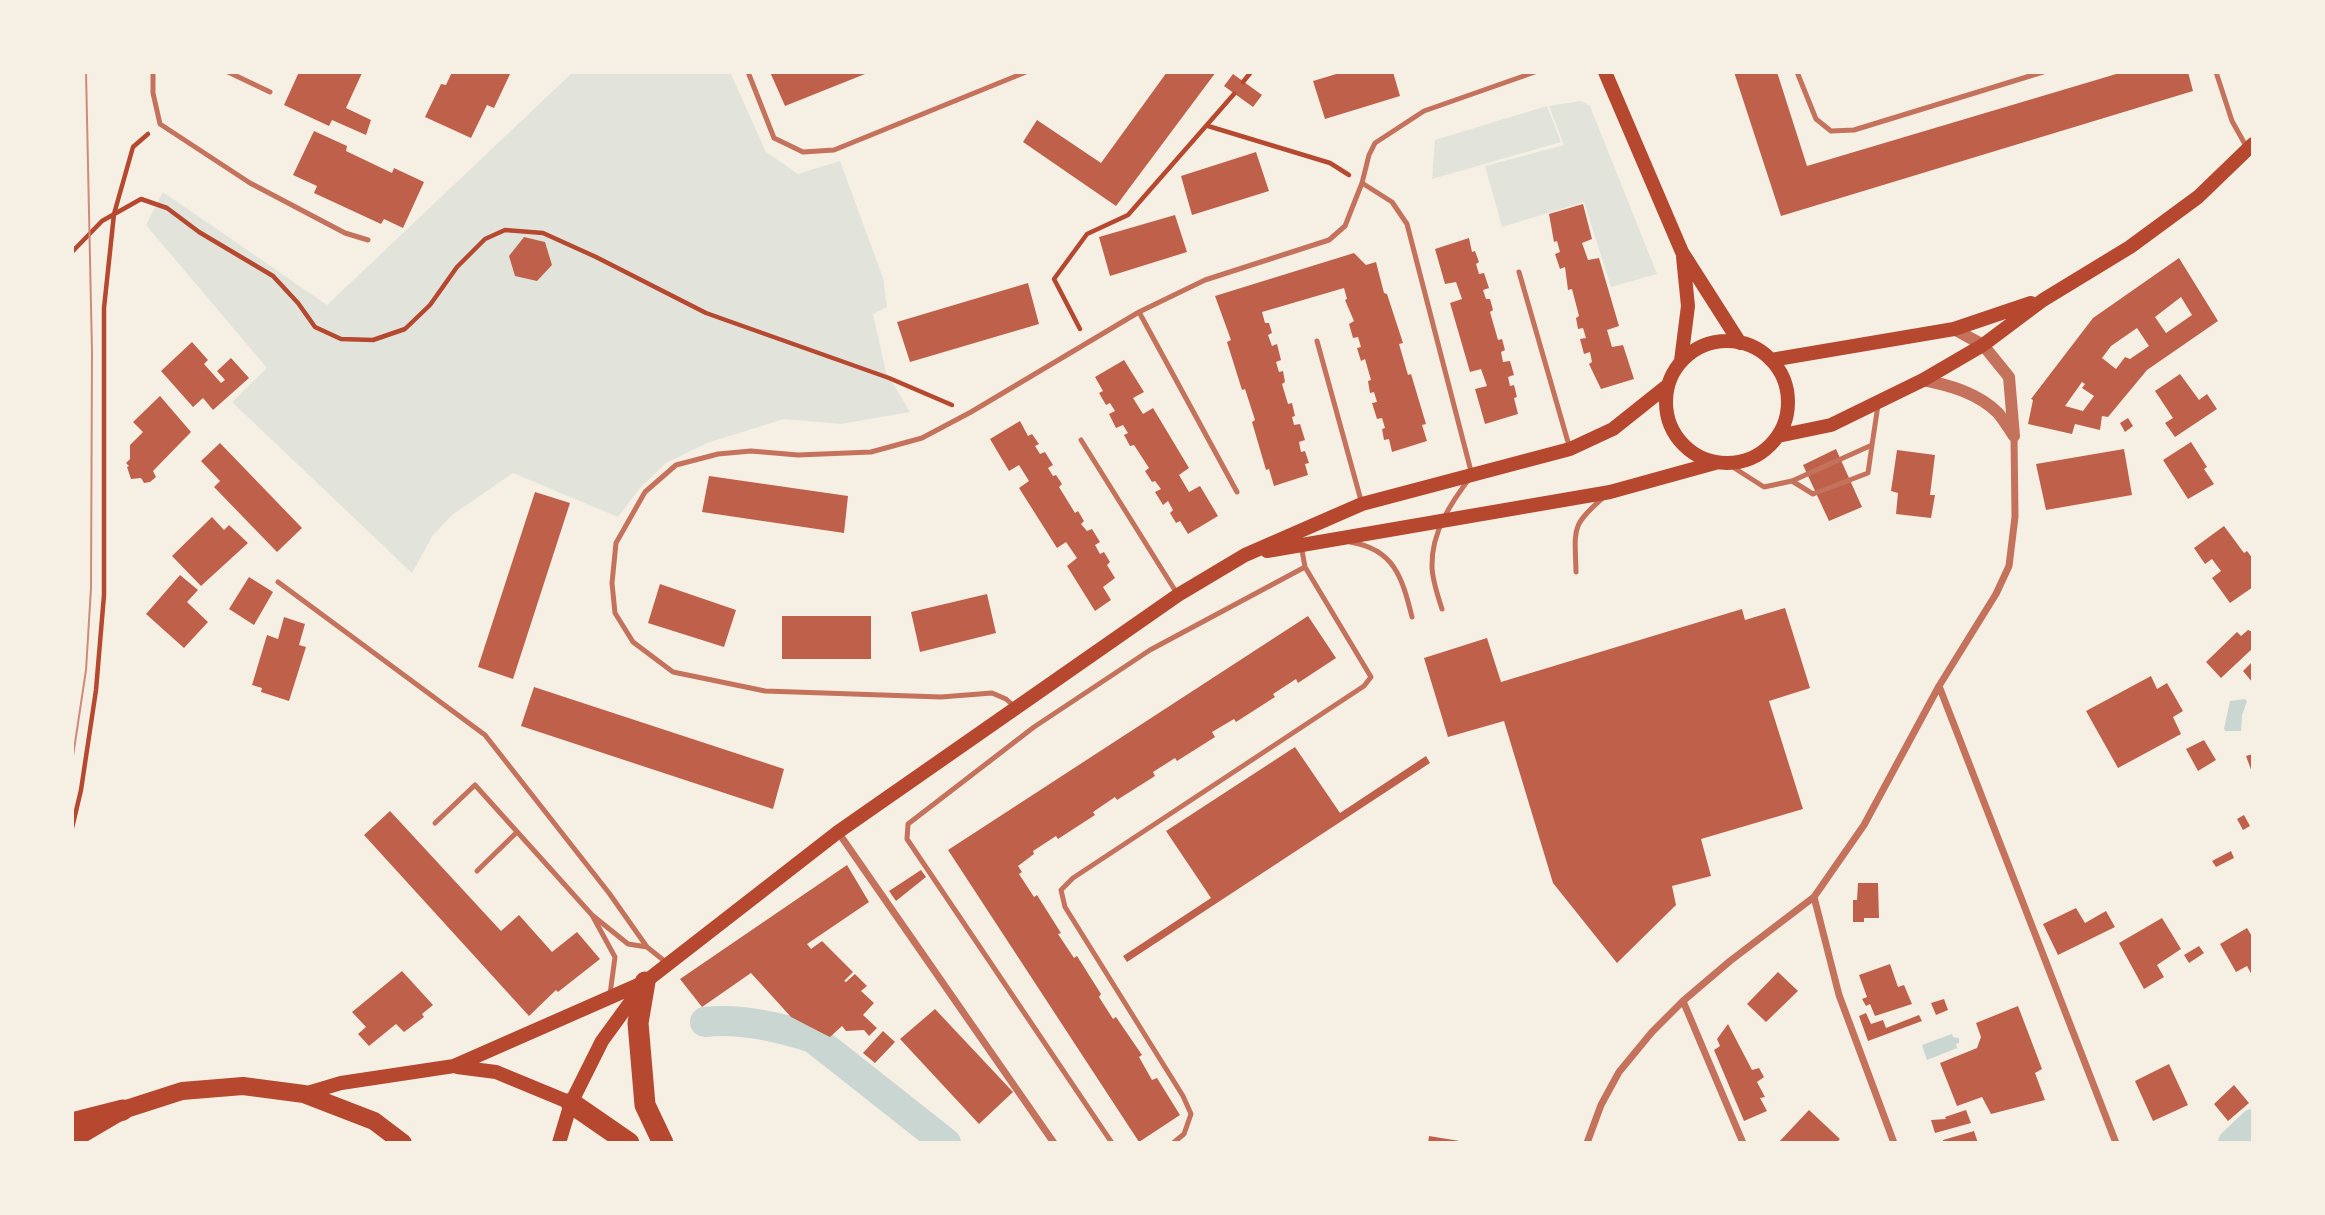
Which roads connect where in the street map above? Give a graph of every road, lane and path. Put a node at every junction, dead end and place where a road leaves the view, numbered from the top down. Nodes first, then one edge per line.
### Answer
1 (153, 72) edge
2 (228, 72) edge
3 (748, 72) edge
4 (1026, 72) edge
5 (1251, 72) edge
6 (1535, 72) edge
7 (1605, 72) edge
8 (1797, 72) edge
9 (2043, 72) edge
10 (2216, 72) edge
11 (1244, 82) dead end
12 (270, 92) dead end
13 (1234, 93) dead end
14 (160, 124) junction
15 (1208, 126) junction
16 (2251, 147) edge
17 (1362, 183) junction
18 (114, 214) junction
19 (368, 240) dead end
20 (72, 252) edge
21 (1682, 252) junction
22 (1519, 272) dead end
23 (2043, 300) junction
24 (1139, 312) junction
25 (1954, 329) junction
26 (1317, 341) dead end
27 (1087, 343) junction
28 (1741, 343) junction
29 (1983, 345) junction
30 (1771, 359) junction
31 (1681, 361) junction
32 (1923, 380) junction
33 (1667, 386) junction
34 (1878, 402) junction
35 (971, 412) junction
36 (1778, 436) junction
37 (2014, 436) junction
38 (1082, 440) dead end
39 (1872, 445) junction
40 (1570, 449) junction
41 (1722, 463) junction
42 (1472, 475) junction
43 (1792, 481) junction
44 (1237, 492) dead end
45 (1610, 492) junction
46 (1362, 503) junction
47 (1444, 519) junction
48 (1333, 540) junction
49 (1301, 545) junction
50 (1245, 555) junction
51 (1305, 567) junction
52 (1576, 572) dead end
53 (278, 582) dead end
54 (1178, 595) junction
55 (1442, 609) dead end
56 (1412, 617) dead end
57 (1939, 686) junction
58 (1017, 708) junction
59 (435, 822) dead end
60 (72, 828) edge
61 (517, 832) junction
62 (838, 832) junction
63 (477, 871) dead end
64 (1814, 897) junction
65 (592, 915) junction
66 (647, 947) junction
67 (668, 964) junction
68 (645, 982) junction
69 (609, 999) junction
70 (1683, 1001) junction
71 (454, 1066) junction
72 (304, 1094) junction
73 (571, 1103) junction
74 (123, 1110) junction
75 (72, 1123) edge
76 (72, 1140) edge
77 (403, 1143) edge
78 (559, 1143) edge
79 (629, 1143) edge
80 (663, 1143) edge
81 (1054, 1143) edge
82 (1112, 1143) edge
83 (1173, 1143) edge
84 (1587, 1143) edge
85 (1744, 1143) edge
86 (1894, 1143) edge
87 (2116, 1143) edge

1 - 14 lane
2 - 12 lane
3 - 4 lane
5 - 11 path
6 - 17 lane
7 - 21 main road
8 - 9 lane
10 - 16 lane
13 - 15 path
14 - 18 path
14 - 19 lane
15 - 17 path
15 - 27 path
16 - 23 main road
17 - 24 lane
17 - 42 lane
18 - 20 path
18 - 35 path
18 - 60 path
21 - 28 main road
21 - 31 main road
22 - 40 lane
23 - 25 main road
23 - 29 main road
24 - 27 lane
24 - 44 lane
25 - 29 street
25 - 30 main road
26 - 46 lane
27 - 35 lane
28 - 30 main road
28 - 31 main road
29 - 32 main road
29 - 37 street
30 - 36 main road
31 - 33 main road
32 - 34 main road
32 - 37 street
33 - 40 main road
33 - 41 main road
34 - 36 main road
34 - 39 lane
35 - 58 lane
36 - 41 main road
37 - 57 street
38 - 54 lane
39 - 43 lane
39 - 43 lane
40 - 42 main road
41 - 43 lane
41 - 45 main road
42 - 46 main road
42 - 47 lane
45 - 47 main road
45 - 52 lane
46 - 50 main road
47 - 48 main road
47 - 55 lane
48 - 49 main road
48 - 56 lane
49 - 50 main road
49 - 51 lane
50 - 54 main road
51 - 82 lane
51 - 83 lane
53 - 66 lane
54 - 58 main road
57 - 64 street
57 - 87 street
58 - 62 main road
59 - 61 lane
61 - 63 lane
61 - 65 lane
62 - 67 main road
62 - 81 street
64 - 70 street
64 - 86 street
65 - 66 lane
65 - 69 lane
66 - 67 lane
67 - 68 main road
68 - 69 main road
68 - 73 main road
68 - 80 highway
69 - 71 main road
70 - 84 street
70 - 85 street
71 - 72 main road
71 - 73 main road
72 - 74 main road
72 - 77 main road
73 - 78 main road
73 - 79 highway
74 - 75 highway
74 - 76 main road

